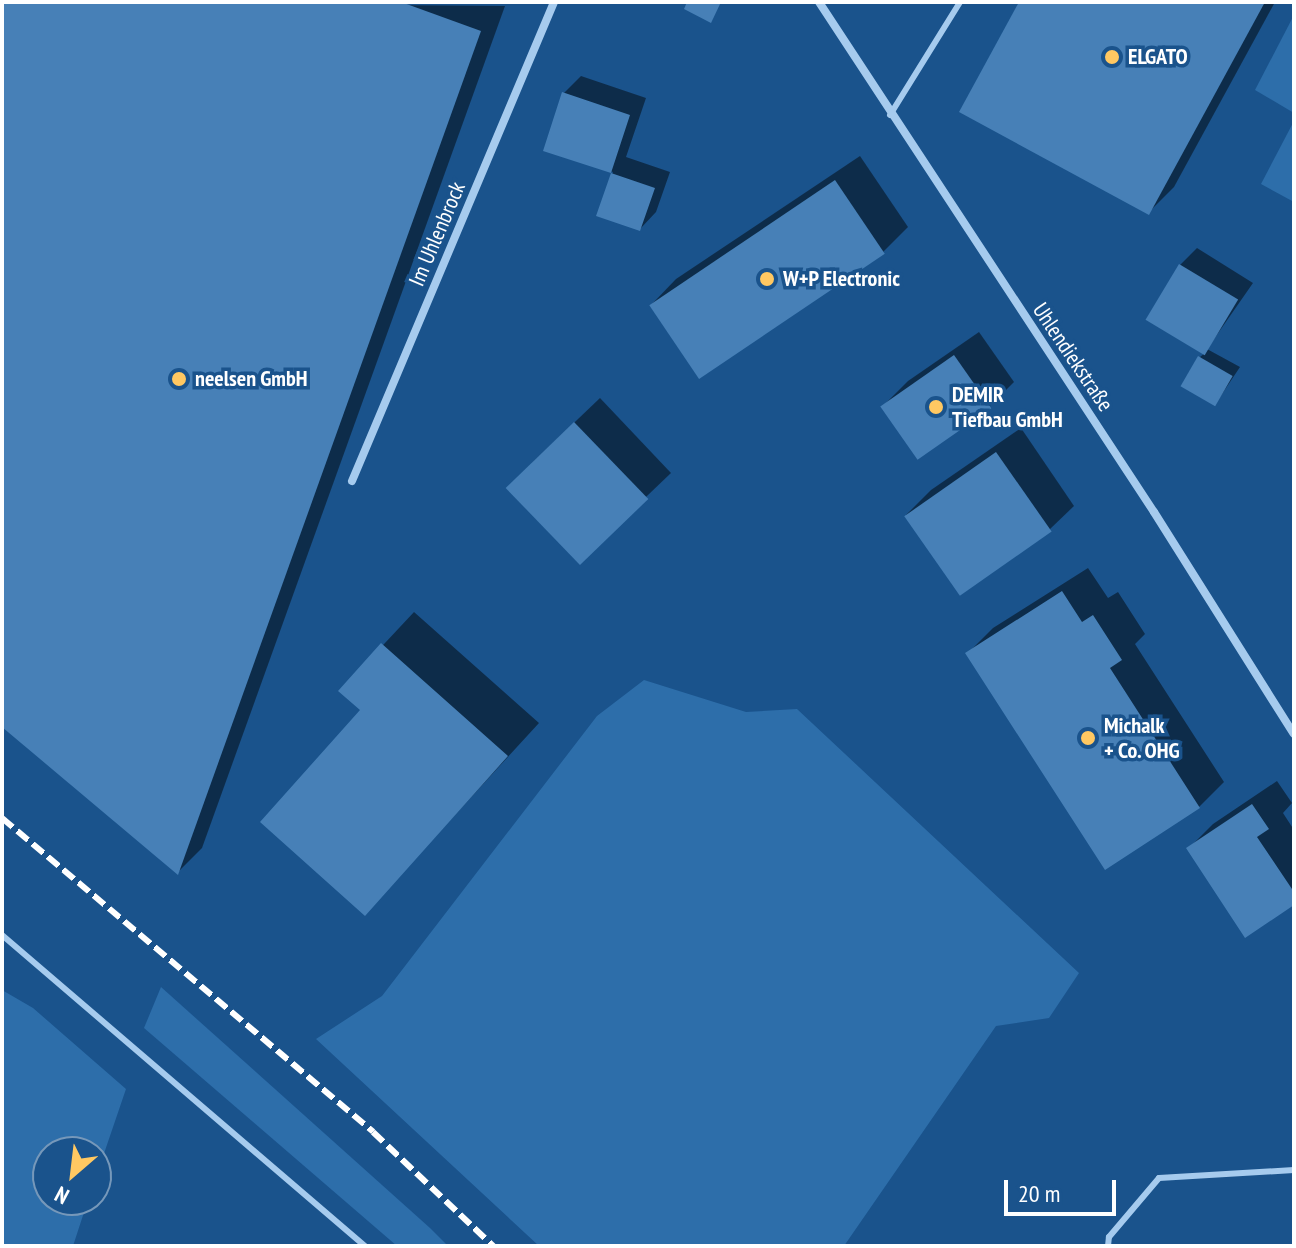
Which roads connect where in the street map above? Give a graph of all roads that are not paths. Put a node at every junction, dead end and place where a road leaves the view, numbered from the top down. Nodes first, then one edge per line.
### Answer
1 (554, 2) edge
2 (819, 2) edge
3 (960, 2) edge
4 (890, 115) junction
5 (352, 481) dead end
6 (1294, 734) edge
7 (2, 935) edge
8 (1294, 1170) edge
9 (365, 1246) edge
10 (1108, 1246) edge

1 - 5 street, Im Uhlenbrock
2 - 4 street, Uhlendiekstraße
3 - 4 lane
4 - 6 street, Uhlendiekstraße
7 - 9 lane
8 - 10 lane

